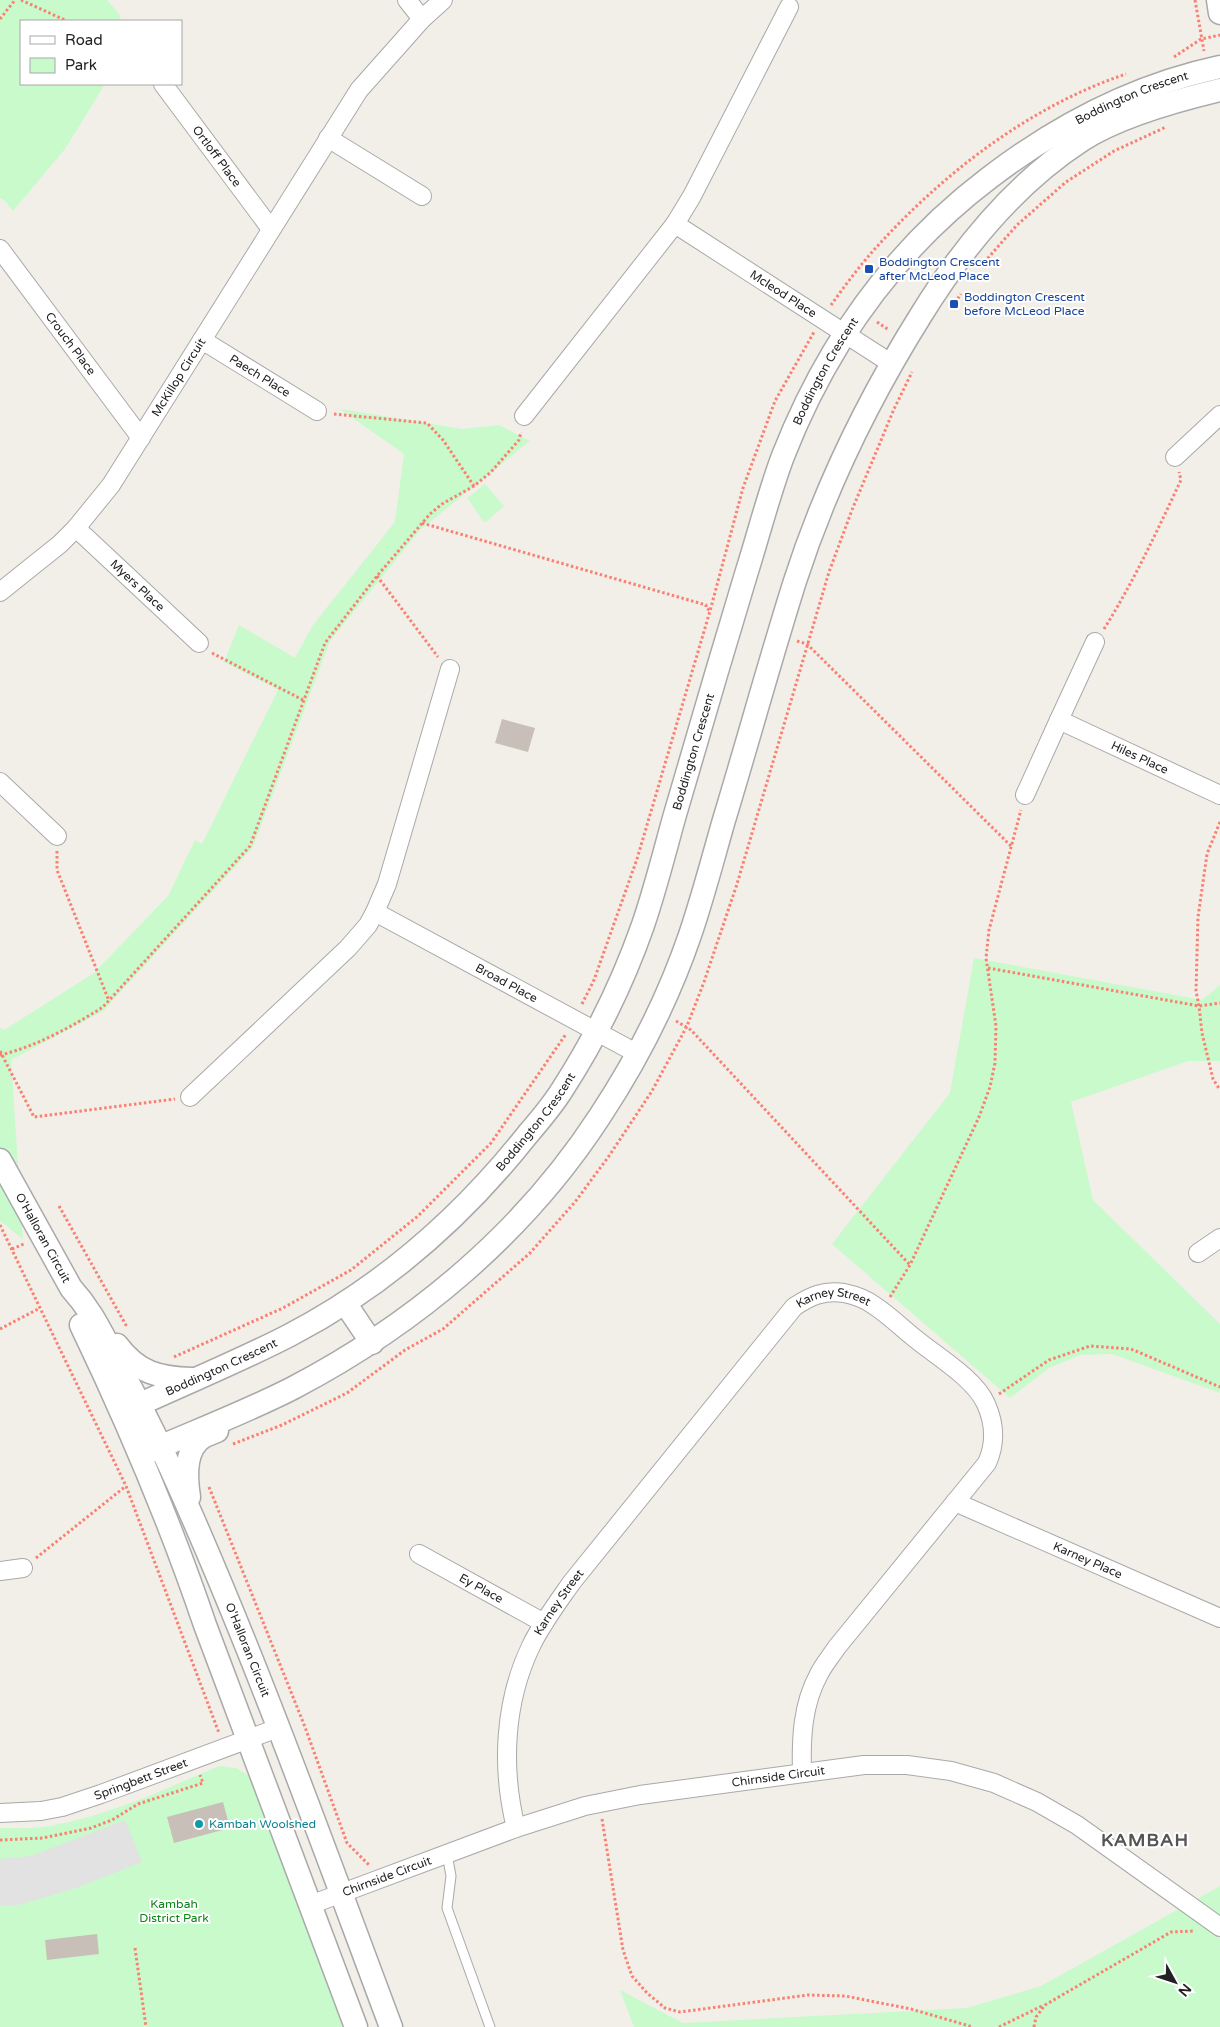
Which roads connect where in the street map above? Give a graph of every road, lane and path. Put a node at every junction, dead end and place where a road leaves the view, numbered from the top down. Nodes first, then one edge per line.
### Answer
1 (15, 0) edge
2 (21, 0) edge
3 (408, 0) edge
4 (443, 0) edge
5 (1195, 0) edge
6 (1218, 0) edge
7 (790, 7) dead end
8 (1220, 13) edge
9 (0, 19) edge
10 (422, 19) junction
11 (66, 20) edge
12 (1220, 35) edge
13 (1220, 67) edge
14 (164, 85) edge
15 (1220, 90) edge
16 (1171, 125) dead end
17 (328, 138) junction
18 (422, 196) dead end
19 (676, 224) junction
20 (271, 229) junction
21 (0, 249) edge
22 (975, 273) dead end
23 (965, 289) dead end
24 (838, 296) dead end
25 (860, 310) junction
26 (949, 311) dead end
27 (844, 334) junction
28 (202, 340) junction
29 (905, 341) junction
30 (892, 364) junction
31 (914, 368) dead end
32 (317, 411) joint
33 (1220, 415) edge
34 (524, 416) joint
35 (142, 438) junction
36 (1175, 457) joint
37 (474, 486) junction
38 (422, 523) junction
39 (76, 528) junction
40 (378, 576) junction
41 (0, 592) edge
42 (1095, 642) joint
43 (198, 643) joint
44 (807, 644) junction
45 (450, 669) joint
46 (303, 700) junction
47 (1059, 720) junction
48 (0, 782) edge
49 (1024, 795) joint
50 (1220, 795) edge
51 (1220, 822) edge
52 (57, 836) joint
53 (1011, 846) junction
54 (375, 912) junction
55 (988, 968) junction
56 (109, 1001) junction
57 (1220, 1003) edge
58 (1199, 1006) junction
59 (574, 1019) junction
60 (687, 1026) junction
61 (596, 1031) junction
62 (1, 1053) edge
63 (638, 1054) junction
64 (1220, 1090) edge
65 (190, 1097) joint
66 (0, 1160) edge
67 (0, 1225) edge
68 (1220, 1238) edge
69 (12, 1249) junction
70 (27, 1251) dead end
71 (1198, 1253) dead end
72 (910, 1265) junction
73 (351, 1270) junction
74 (71, 1288) junction
75 (364, 1290) junction
76 (345, 1303) junction
77 (86, 1305) junction
78 (40, 1308) junction
79 (881, 1311) junction
80 (0, 1329) edge
81 (391, 1330) junction
82 (372, 1343) junction
83 (405, 1350) junction
84 (169, 1357) dead end
85 (192, 1379) junction
86 (1220, 1387) edge
87 (986, 1402) junction
88 (132, 1408) junction
89 (249, 1408) junction
90 (225, 1447) dead end
91 (151, 1451) junction
92 (208, 1478) dead end
93 (126, 1486) junction
94 (955, 1502) junction
95 (192, 1515) junction
96 (418, 1554) dead end
97 (23, 1568) joint
98 (0, 1571) edge
99 (1220, 1618) edge
100 (544, 1623) junction
101 (278, 1728) junction
102 (248, 1739) junction
103 (225, 1748) junction
104 (193, 1760) junction
105 (802, 1773) junction
106 (600, 1803) junction
107 (0, 1813) edge
108 (516, 1828) junction
109 (0, 1840) edge
110 (447, 1854) junction
111 (366, 1870) dead end
112 (341, 1894) junction
113 (310, 1905) junction
114 (1214, 1923) edge
115 (135, 1948) dead end
116 (1045, 2005) junction
117 (146, 2027) edge
118 (356, 2027) edge
119 (390, 2027) edge
120 (490, 2027) edge
121 (973, 2027) edge
122 (999, 2027) edge
123 (1034, 2027) edge

1 - 9 path
2 - 11 path
3 - 10 street
4 - 10 street, McKillop Circuit
5 - 12 path
6 - 8 street
7 - 19 street
10 - 17 street, McKillop Circuit
13 - 25 street, Boddington Crescent
14 - 20 street, Ortloff Place
15 - 29 street, Boddington Crescent
16 - 22 path
17 - 18 street
17 - 20 street, McKillop Circuit
19 - 27 street, Mcleod Place
19 - 34 street
20 - 28 street, McKillop Circuit
21 - 35 street, Crouch Place
23 - 26 path
24 - 25 path
25 - 27 street, Boddington Crescent
25 - 29 path
27 - 30 street, Mcleod Place
27 - 61 street, Boddington Crescent
28 - 32 street, Paech Place
28 - 35 street, McKillop Circuit
29 - 30 street, Boddington Crescent
30 - 63 street, Boddington Crescent
31 - 44 path
32 - 37 path
33 - 36 street
34 - 37 path
35 - 39 street, McKillop Circuit
36 - 42 path
37 - 38 path
38 - 40 path
38 - 59 path
39 - 41 street, McKillop Circuit
39 - 43 street, Myers Place
40 - 45 path
40 - 46 path
42 - 47 street
43 - 46 path
44 - 53 path
44 - 60 path
45 - 54 street
46 - 56 path
47 - 49 street
47 - 50 street, Hiles Place
48 - 52 street
49 - 53 path
51 - 58 path
52 - 56 path
53 - 55 path
54 - 59 street, Broad Place
54 - 65 street
55 - 58 path
55 - 72 path
56 - 62 path
57 - 58 path
58 - 64 path
59 - 61 street, Broad Place
59 - 73 path
60 - 72 path
60 - 83 path
61 - 63 street, Broad Place
61 - 75 street, Boddington Crescent
62 - 65 path
63 - 81 street, Boddington Crescent
66 - 74 street, O'Halloran Circuit
67 - 69 path
68 - 71 street
69 - 70 path
69 - 78 path
72 - 79 path
73 - 75 path
73 - 84 path
74 - 77 street, O'Halloran Circuit
74 - 88 street, O'Halloran Circuit
75 - 76 street, Boddington Crescent
76 - 82 street
76 - 85 street, Boddington Crescent
77 - 85 street
77 - 88 street, O'Halloran Circuit
78 - 80 path
78 - 93 path
79 - 87 street, Karney Street
79 - 100 street, Karney Street
81 - 82 street, Boddington Crescent
81 - 83 path
82 - 89 street, Boddington Crescent
83 - 90 path
85 - 88 street, Boddington Crescent
86 - 87 path
87 - 94 street, Karney Street
88 - 91 street, O'Halloran Circuit
89 - 91 street, Boddington Crescent
89 - 95 street
91 - 95 street, O'Halloran Circuit
91 - 102 street, O'Halloran Circuit
92 - 111 path
93 - 97 path
93 - 103 path
94 - 99 street, Karney Place
94 - 105 street, Karney Street
95 - 101 street, O'Halloran Circuit
96 - 100 street, Ey Place
97 - 98 street
100 - 108 street, Karney Street
101 - 102 street, Springbett Street
101 - 112 street, O'Halloran Circuit
102 - 103 street, Springbett Street
102 - 113 street, O'Halloran Circuit
103 - 104 street, Springbett Street
104 - 107 street, Springbett Street
104 - 109 path
105 - 106 street, Chirnside Circuit
105 - 114 street, Chirnside Circuit
106 - 108 street, Chirnside Circuit
106 - 121 path
108 - 110 street, Chirnside Circuit
110 - 112 street, Chirnside Circuit
110 - 120 lane
112 - 113 street, Chirnside Circuit
112 - 119 street, O'Halloran Circuit
113 - 118 street, O'Halloran Circuit
114 - 116 path
115 - 117 path
116 - 122 path
116 - 123 path

